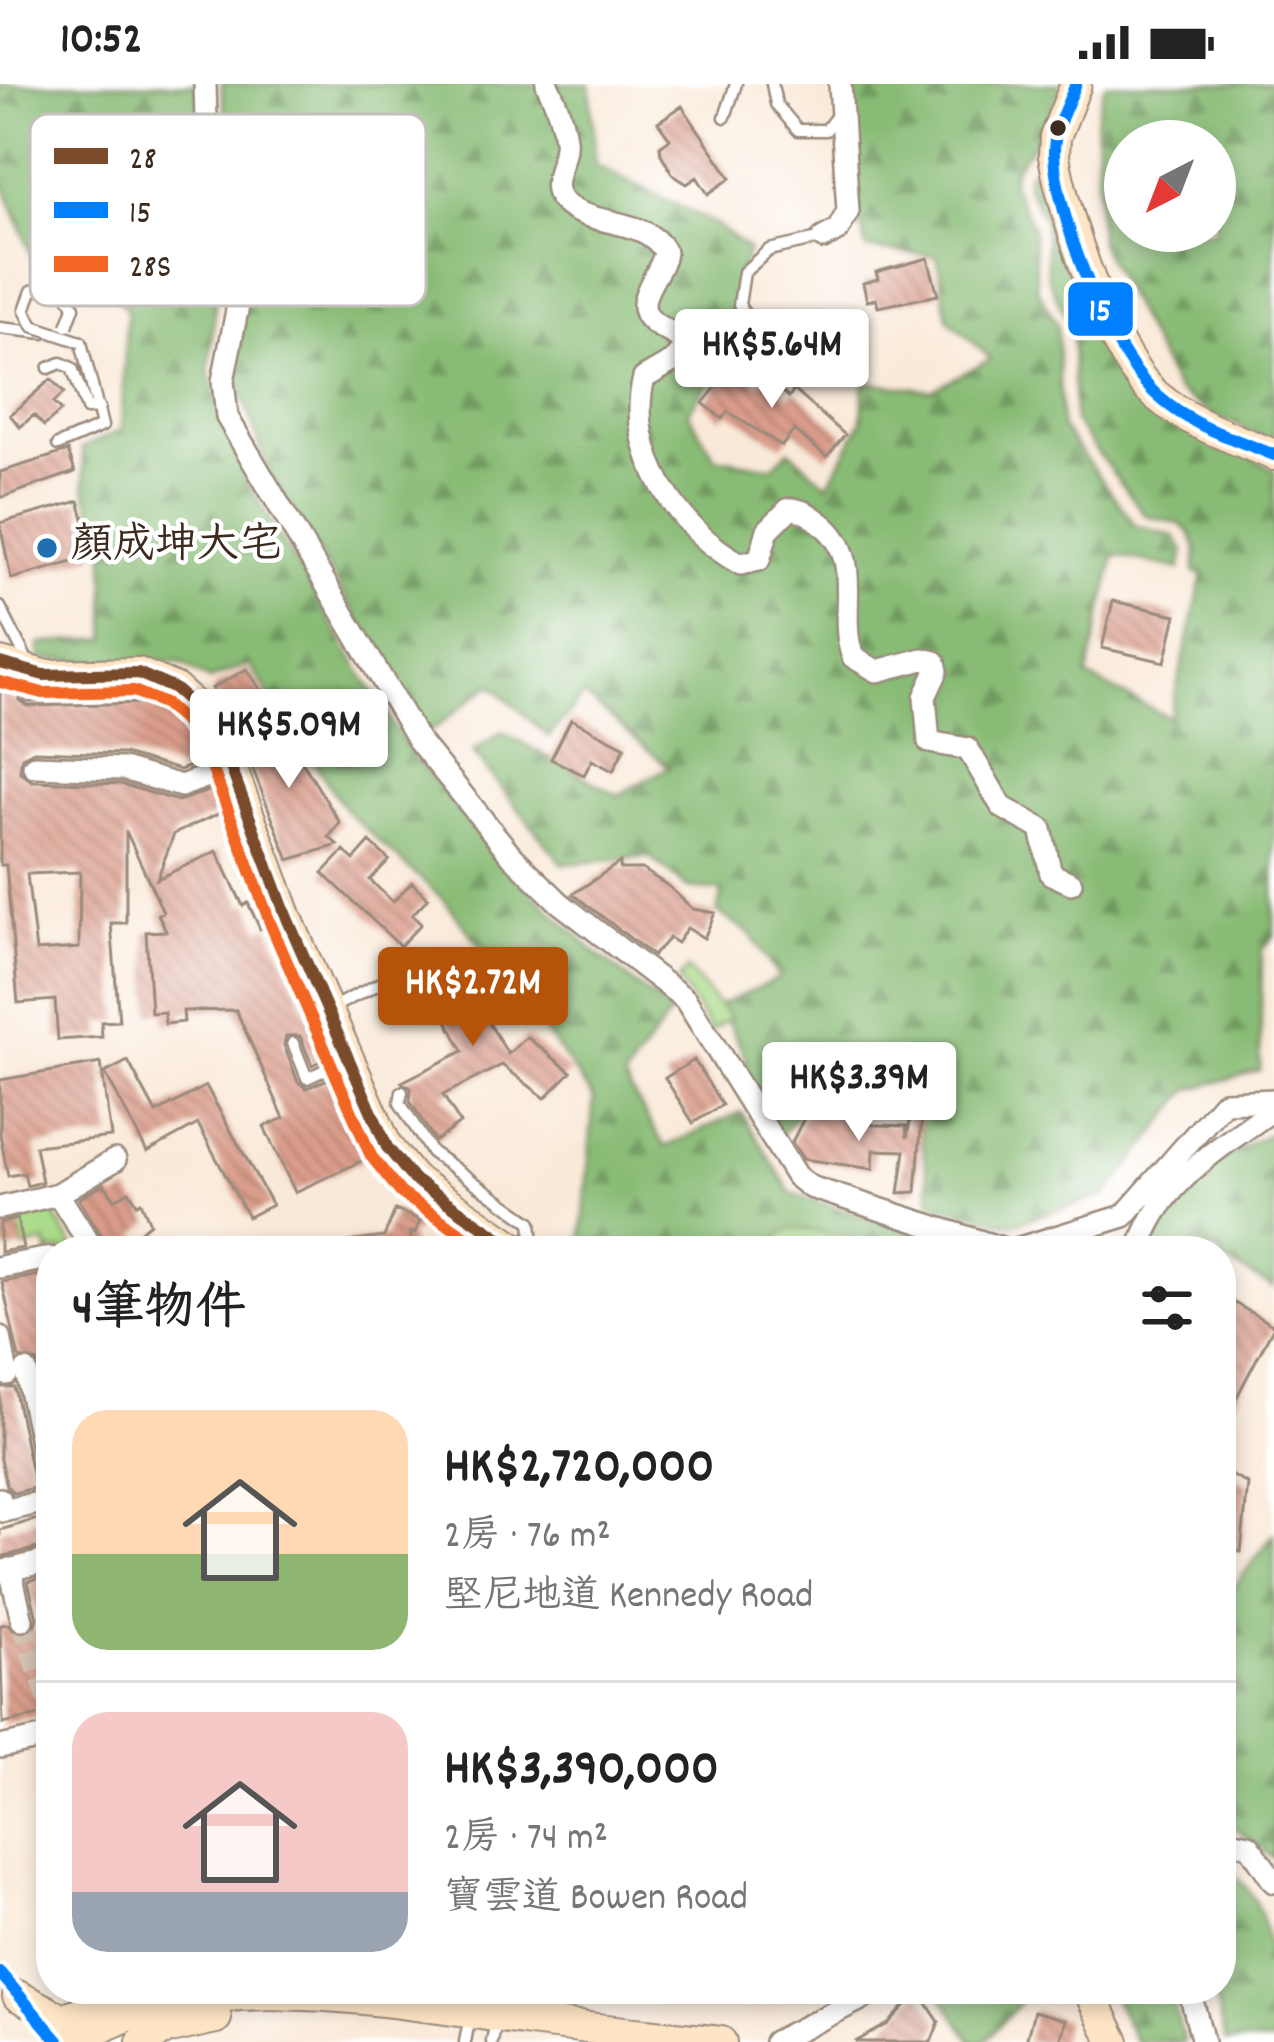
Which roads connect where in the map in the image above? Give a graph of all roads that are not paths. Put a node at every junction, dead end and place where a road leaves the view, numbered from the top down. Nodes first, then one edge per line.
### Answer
1 (205, 84) edge
2 (547, 84) edge
3 (736, 84) edge
4 (772, 84) edge
5 (1076, 84) edge
6 (840, 95) edge
7 (205, 114) edge
8 (724, 117) dead end
9 (824, 238) joint
10 (30, 297) edge
11 (74, 306) edge
12 (238, 306) edge
13 (0, 328) edge
14 (53, 333) edge
15 (53, 333) edge
16 (53, 333) edge
17 (53, 333) edge
18 (769, 352) dead end
19 (49, 368) dead end
20 (100, 408) junction
21 (58, 445) dead end
22 (1274, 454) edge
23 (0, 607) edge
24 (34, 637) dead end
25 (22, 671) edge
26 (34, 766) dead end
27 (232, 767) junction
28 (1071, 883) dead end
29 (391, 977) dead end
30 (326, 1011) junction
31 (293, 1043) dead end
32 (347, 1060) junction
33 (402, 1092) dead end
34 (1274, 1104) edge
35 (116, 1160) dead end
36 (58, 1193) junction
37 (0, 1208) edge
38 (85, 1236) edge
39 (497, 1236) edge
40 (530, 1236) edge
41 (964, 1236) edge
42 (1059, 1236) edge
43 (1144, 1236) edge
44 (36, 1261) edge
45 (0, 1267) edge
46 (0, 1336) edge
47 (36, 1439) edge
48 (0, 1499) edge
49 (36, 1503) edge
50 (36, 1563) edge
51 (5, 1570) edge
52 (22, 1620) tunnel mouth
53 (36, 1739) edge
54 (0, 1747) edge
55 (1236, 1842) edge
56 (1274, 1882) edge
57 (9, 1985) edge
58 (36, 2002) edge
59 (39, 2004) edge
60 (103, 2004) edge
61 (207, 2004) edge
62 (274, 2004) edge
63 (343, 2004) edge
64 (850, 2004) edge
65 (1095, 2004) edge
66 (1193, 2004) edge
67 (481, 2029) edge
68 (59, 2042) edge
69 (77, 2042) edge
70 (142, 2042) edge
71 (721, 2042) edge
72 (775, 2042) edge
73 (1114, 2042) edge
74 (1203, 2042) edge

1 - 7 street
2 - 28 street
3 - 8 lane
4 - 6 lane
5 - 22 street
6 - 9 street
9 - 18 lane
10 - 16 lane, bridge
11 - 15 lane, bridge
12 - 41 street
13 - 14 lane, bridge
17 - 20 lane, bridge
19 - 20 lane
20 - 21 lane
23 - 25 lane
24 - 25 lane
25 - 27 street
26 - 27 street
27 - 30 street
29 - 30 lane
30 - 32 street
31 - 32 lane
32 - 39 street
33 - 40 lane
34 - 42 street
34 - 43 street
35 - 36 street
36 - 37 street
36 - 38 street
44 - 45 street
46 - 47 street
48 - 49 street
50 - 51 street
51 - 52 street
53 - 54 street
55 - 56 street
57 - 58 street
57 - 68 street
59 - 60 street
61 - 69 street
62 - 70 street
63 - 67 street
64 - 72 street
65 - 73 street
66 - 74 street
67 - 71 street

